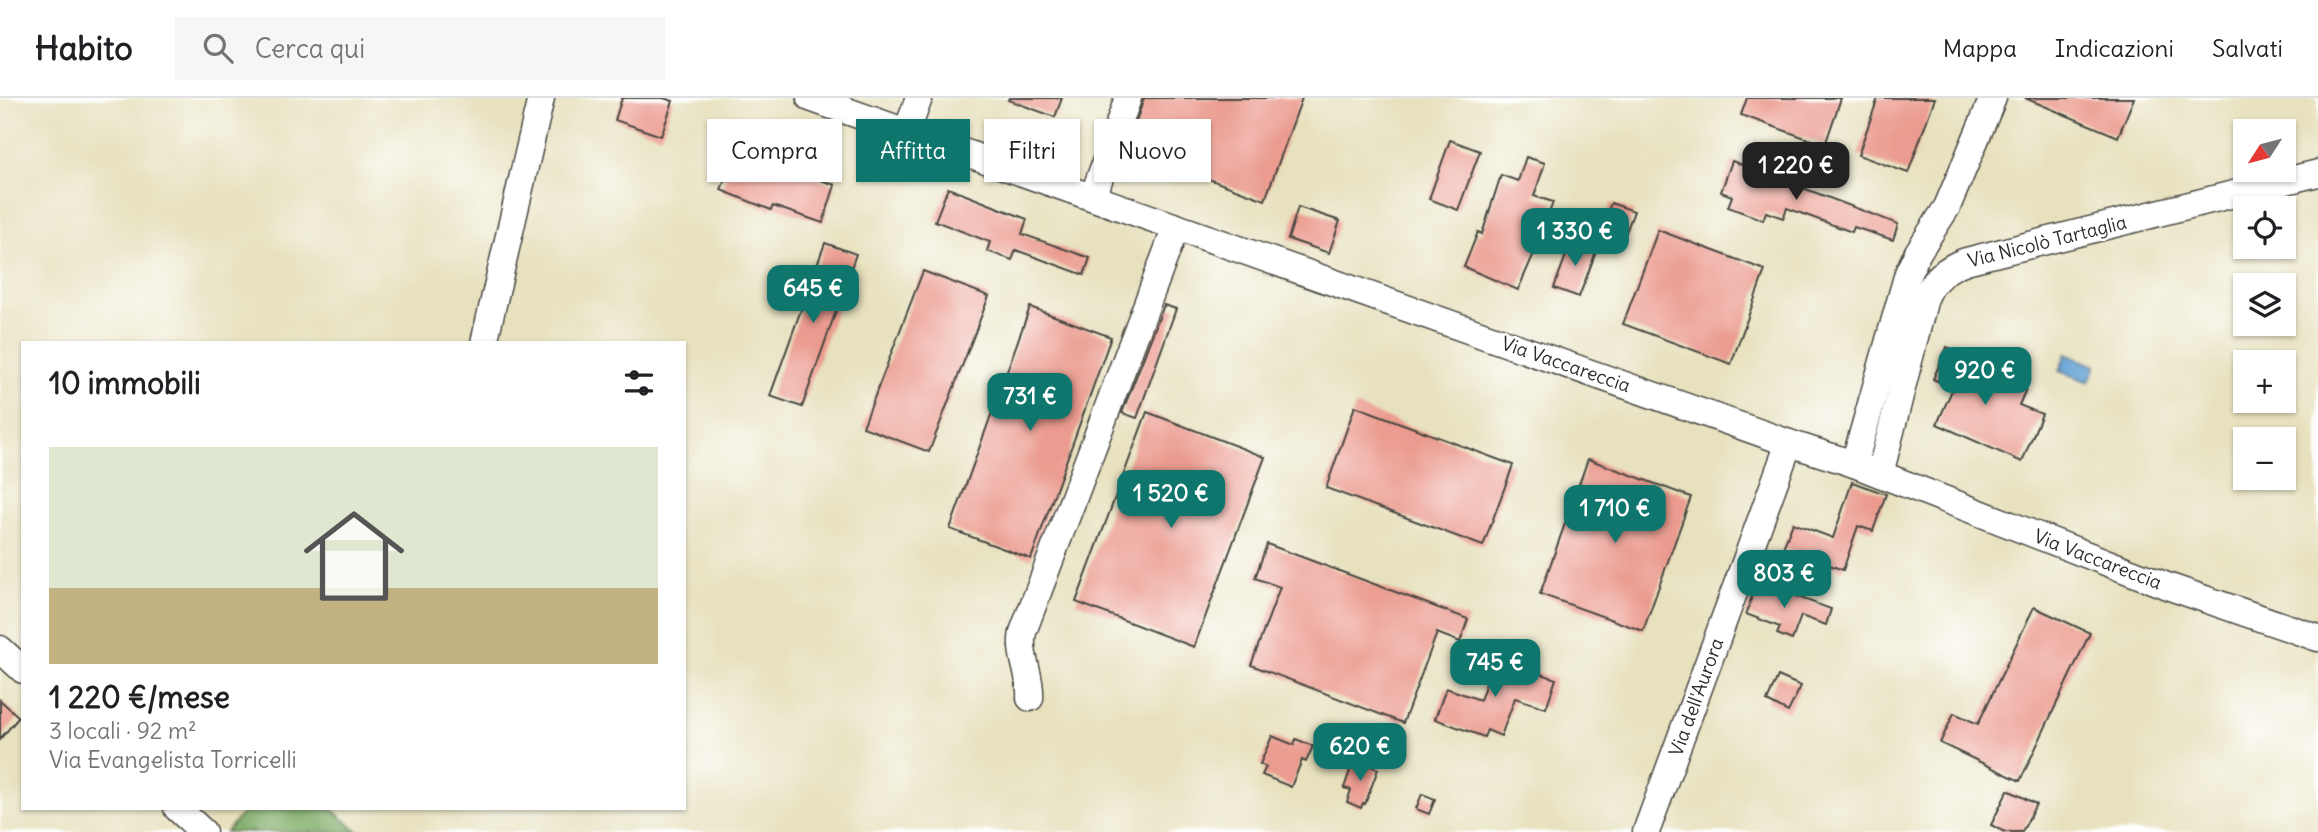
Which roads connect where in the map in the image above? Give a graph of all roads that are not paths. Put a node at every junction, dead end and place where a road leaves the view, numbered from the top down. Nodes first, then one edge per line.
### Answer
1 (541, 98) edge
2 (810, 98) edge
3 (919, 98) edge
4 (1128, 98) edge
5 (1993, 98) edge
6 (872, 119) edge
7 (911, 119) edge
8 (970, 153) edge
9 (2318, 173) edge
10 (1093, 197) junction
11 (1176, 227) junction
12 (484, 341) edge
13 (1789, 443) junction
14 (1854, 464) junction
15 (1880, 474) junction
16 (2318, 638) edge
17 (0, 649) edge
18 (21, 668) edge
19 (1030, 698) dead end
20 (179, 810) edge
21 (202, 832) edge
22 (1646, 832) edge

1 - 12 street
2 - 6 street, Via Vaccareccia
3 - 7 street
4 - 10 street
5 - 14 street
8 - 10 street, Via Vaccareccia
9 - 15 street, Via Nicolò Tartaglia
10 - 11 street, Via Vaccareccia
11 - 13 street, Via Vaccareccia
11 - 19 street
13 - 14 street, Via Vaccareccia
13 - 22 street, Via dell'Aurora
14 - 15 street, Via Vaccareccia
15 - 16 street, Via Vaccareccia
17 - 18 street
20 - 21 street

